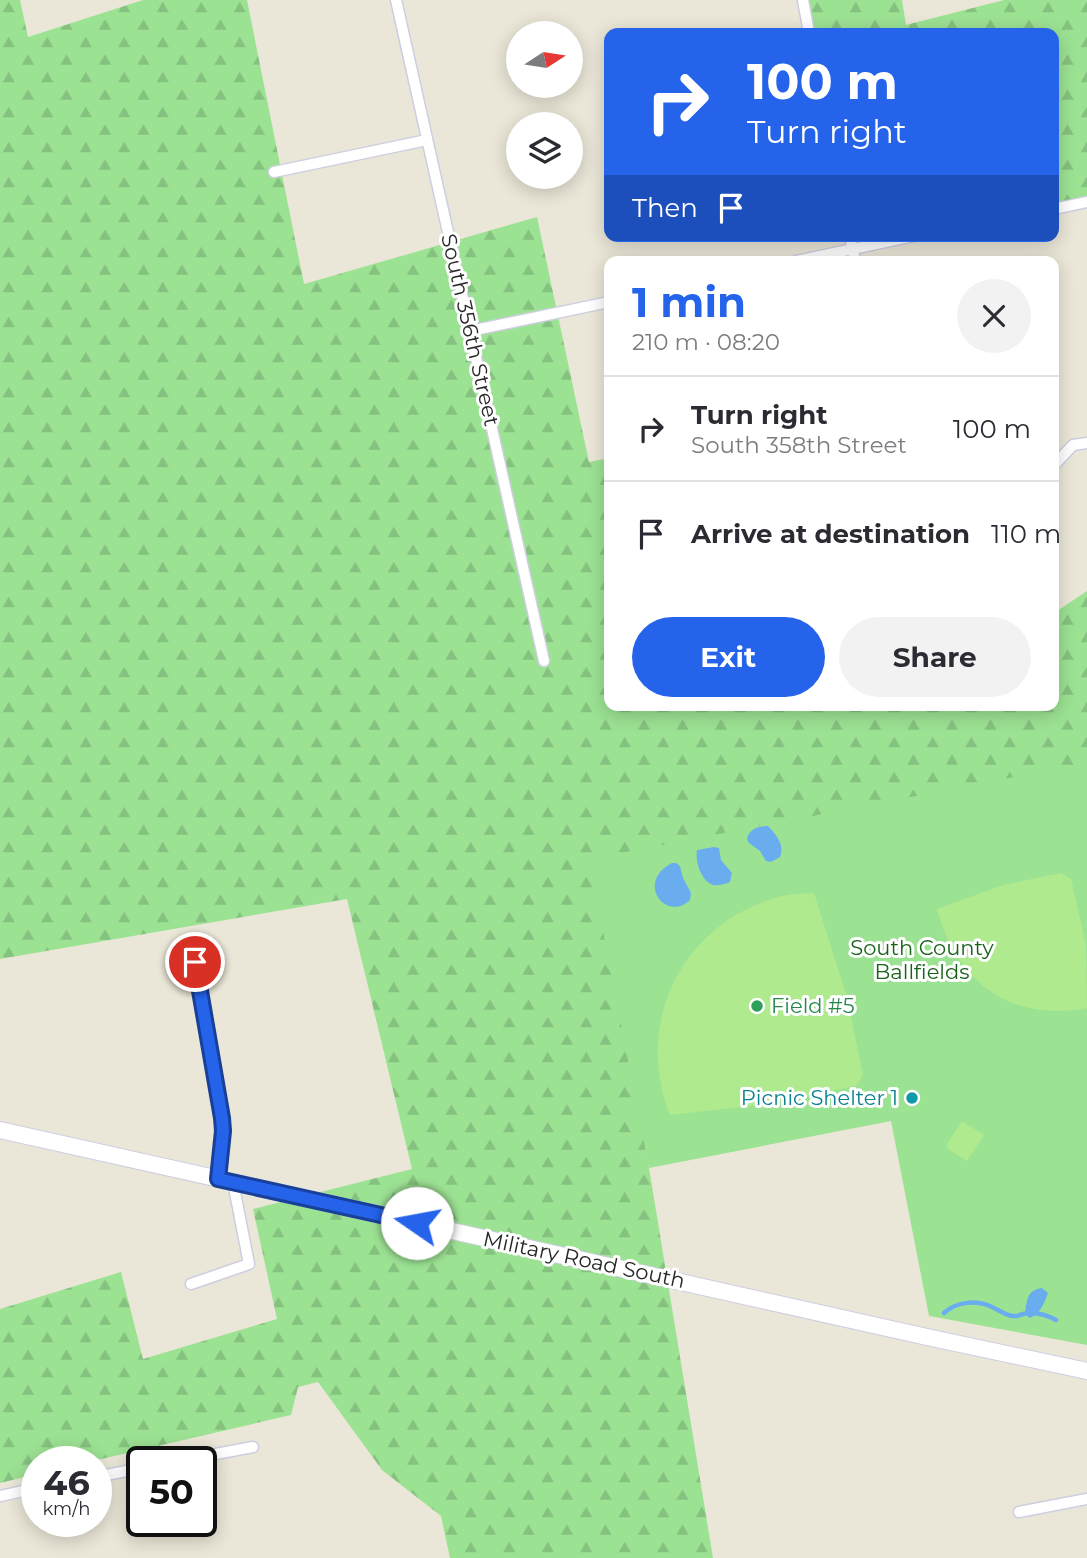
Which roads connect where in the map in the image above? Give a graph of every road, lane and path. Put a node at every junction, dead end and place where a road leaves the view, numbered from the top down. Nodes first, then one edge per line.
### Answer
1 (396, 0) edge
2 (803, 0) edge
3 (808, 28) edge
4 (427, 140) junction
5 (274, 172) dead end
6 (1087, 202) edge
7 (1059, 208) edge
8 (852, 242) edge
9 (884, 242) edge
10 (853, 248) junction
11 (818, 256) edge
12 (854, 256) edge
13 (604, 303) edge
14 (470, 331) junction
15 (1087, 443) edge
16 (1059, 460) edge
17 (544, 661) dead end
18 (195, 962) dead end
19 (0, 1130) edge
20 (226, 1181) junction
21 (191, 1284) dead end
22 (1087, 1371) edge
23 (253, 1447) dead end
24 (217, 1454) edge
25 (21, 1492) edge
26 (0, 1496) edge
27 (1087, 1499) edge
28 (1019, 1512) dead end

1 - 4 street, South 356th Street
2 - 3 street
4 - 5 street
4 - 14 street, South 356th Street
6 - 7 street
8 - 10 street
9 - 10 street
10 - 11 street
10 - 12 street
13 - 14 street
14 - 17 street, South 356th Street
15 - 16 street
18 - 20 street
19 - 20 main road, Military Road South
20 - 21 street
20 - 22 main road, Military Road South
23 - 24 street
25 - 26 street
27 - 28 street

